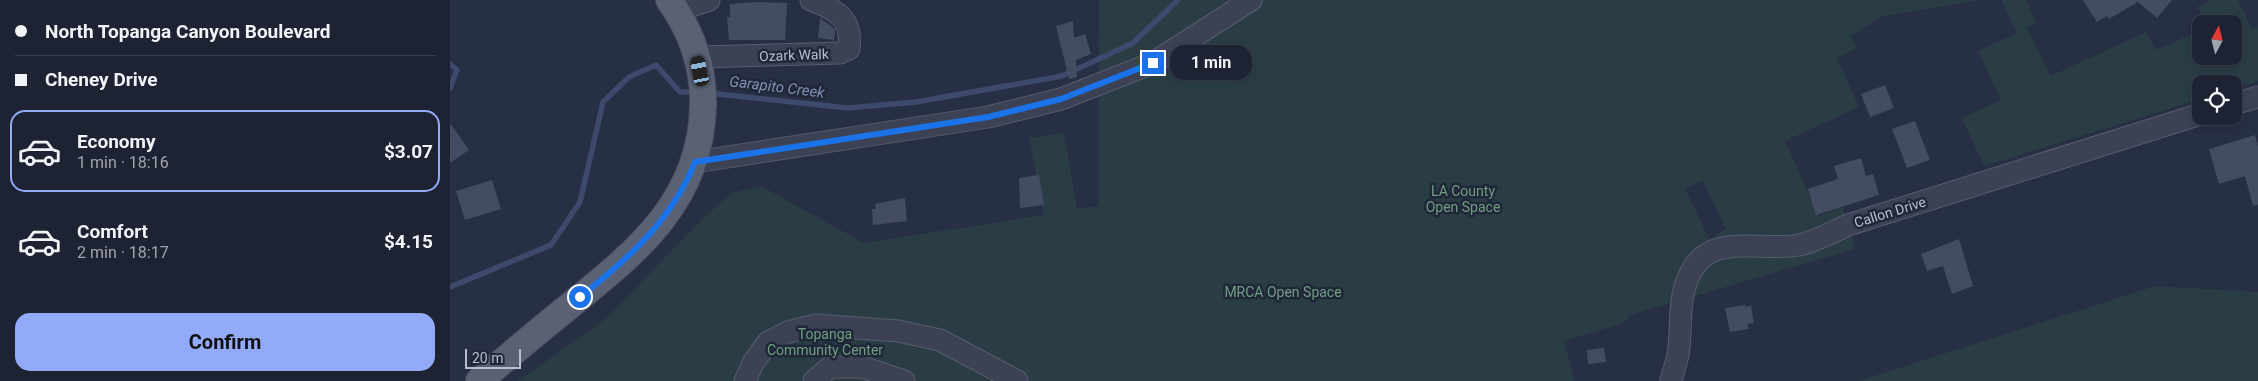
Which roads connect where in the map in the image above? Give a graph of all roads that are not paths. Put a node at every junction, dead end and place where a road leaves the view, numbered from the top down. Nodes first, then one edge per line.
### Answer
1 (708, 0) edge
2 (811, 0) edge
3 (1251, 0) edge
4 (673, 6) edge
5 (699, 64) junction
6 (2258, 97) edge
7 (2242, 102) edge
8 (2192, 117) edge
9 (695, 162) junction
10 (479, 381) edge
11 (745, 381) edge
12 (814, 381) edge
13 (904, 381) edge
14 (1017, 381) edge
15 (1671, 381) edge

1 - 4 street
2 - 5 street, Ozark Walk
3 - 9 street
4 - 5 main road
5 - 9 main road
6 - 7 street
8 - 15 street, Callon Drive
9 - 10 main road
11 - 14 street
12 - 13 street

